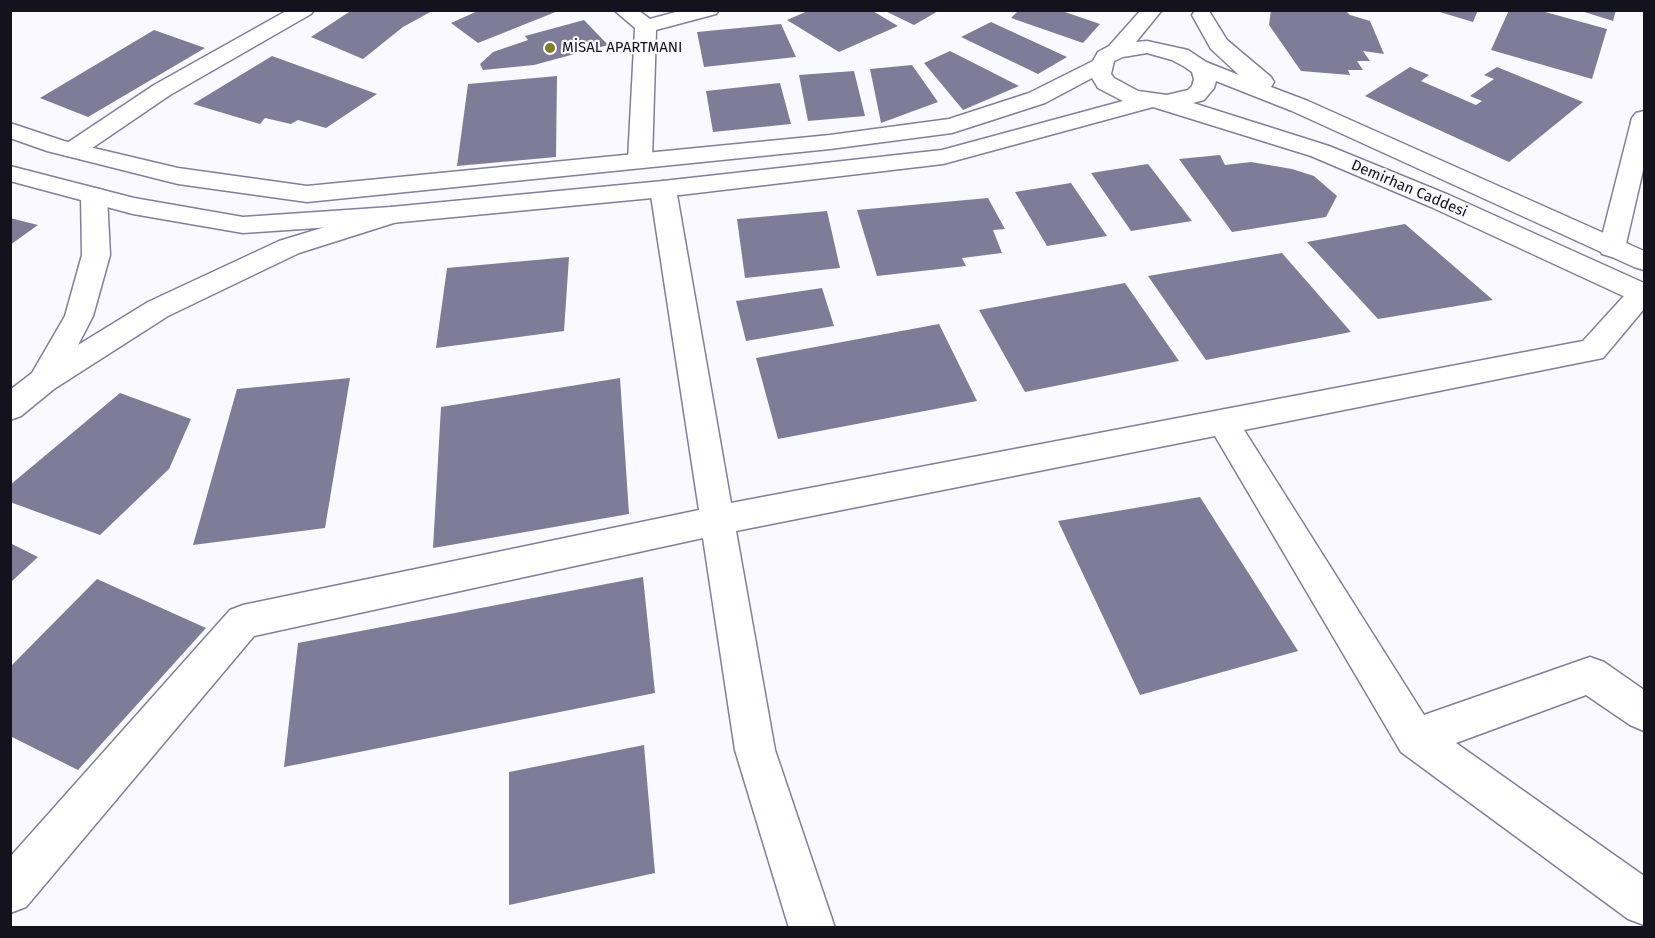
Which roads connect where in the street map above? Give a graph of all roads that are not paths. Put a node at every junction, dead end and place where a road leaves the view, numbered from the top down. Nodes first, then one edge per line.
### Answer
1 (304, 10) edge
2 (624, 10) edge
3 (709, 10) edge
4 (1152, 10) edge
5 (1203, 13) edge
6 (646, 26) junction
7 (1109, 58) junction
8 (1195, 64) junction
9 (1158, 102) junction
10 (1300, 106) junction
11 (1644, 118) edge
12 (10, 130) edge
13 (73, 150) junction
14 (640, 160) junction
15 (10, 173) edge
16 (663, 189) junction
17 (93, 196) junction
18 (392, 215) junction
19 (1612, 248) junction
20 (1644, 283) edge
21 (43, 381) junction
22 (10, 408) edge
23 (1223, 422) junction
24 (718, 520) junction
25 (1644, 712) edge
26 (1415, 738) junction
27 (10, 891) edge
28 (1644, 903) edge
29 (812, 927) edge

1 - 13 street
2 - 6 street
3 - 6 street
4 - 7 street
5 - 8 street
5 - 10 street
6 - 14 street
7 - 8 street, Demirhan Caddesi
7 - 9 street, Demirhan Caddesi
7 - 14 street
8 - 9 street
8 - 10 street, Demirhan Caddesi
9 - 16 street
9 - 20 street, Demirhan Caddesi
10 - 19 street, Demirhan Caddesi
11 - 19 street
12 - 13 street
13 - 14 street
15 - 17 street
16 - 18 street
16 - 24 street
17 - 18 street
17 - 21 street
18 - 21 street
19 - 20 street, Demirhan Caddesi
20 - 23 street
21 - 22 street
23 - 24 street
23 - 26 street
24 - 27 street
24 - 29 street
25 - 26 street
26 - 28 street

